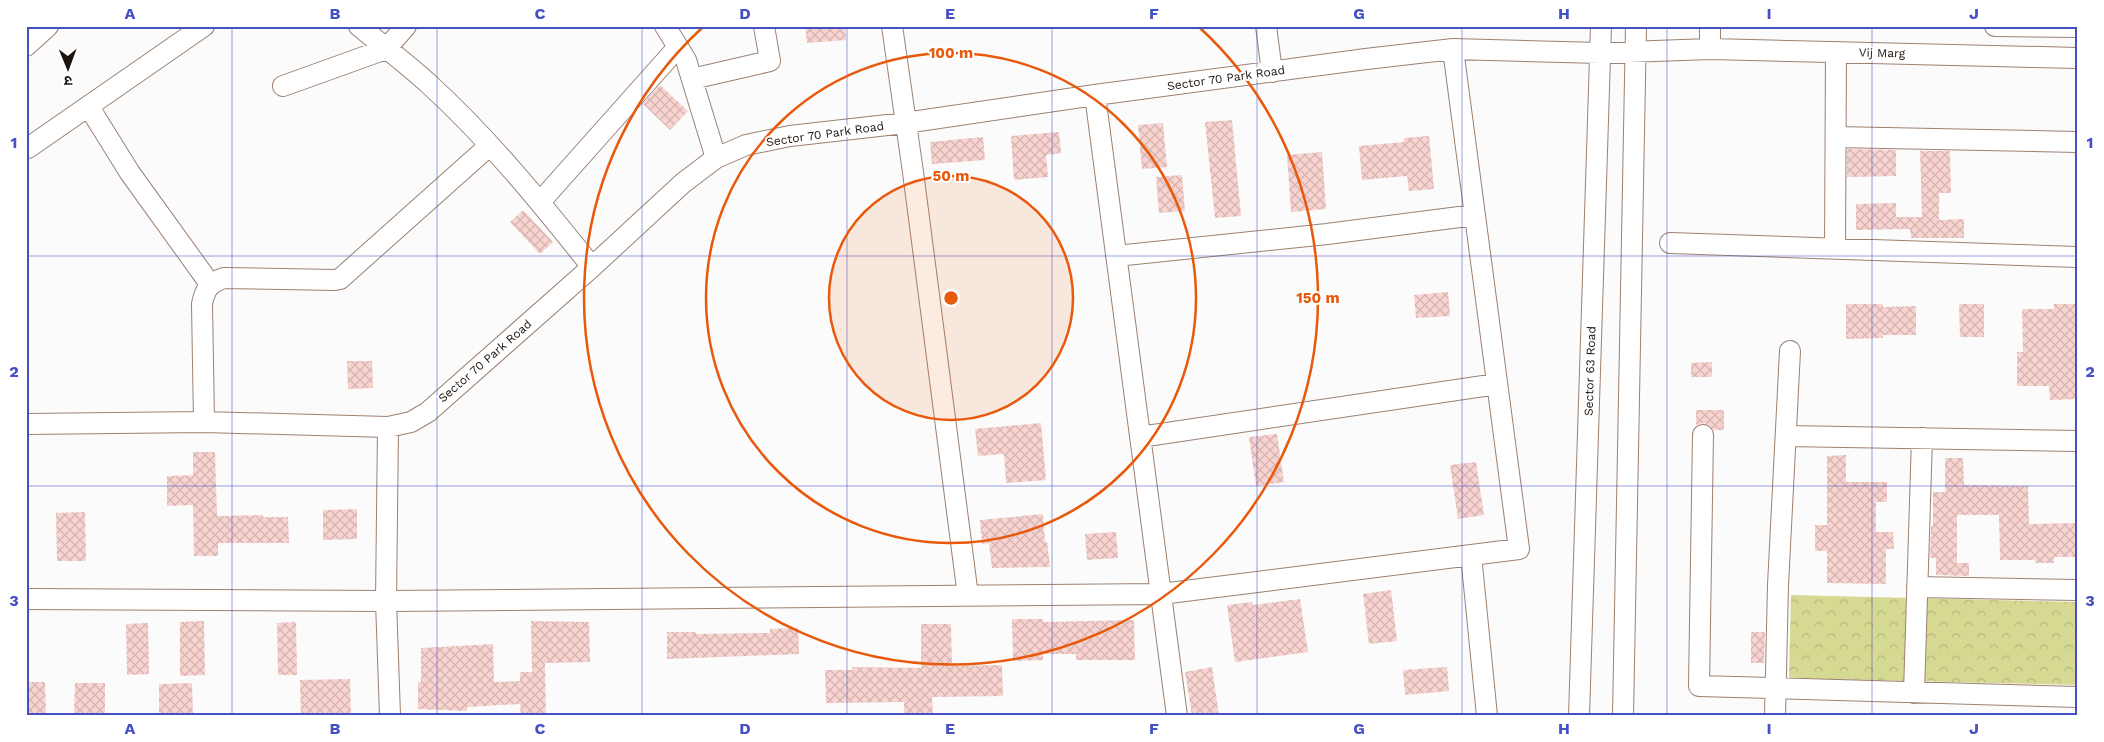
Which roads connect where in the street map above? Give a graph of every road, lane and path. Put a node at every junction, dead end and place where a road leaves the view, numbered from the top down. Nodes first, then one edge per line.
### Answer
1 (48, 26) edge
2 (204, 26) edge
3 (359, 26) edge
4 (406, 26) edge
5 (666, 26) edge
6 (764, 26) edge
7 (892, 26) edge
8 (1266, 26) edge
9 (1601, 26) edge
10 (1636, 26) edge
11 (1710, 26) edge
12 (1995, 26) edge
13 (2078, 27) edge
14 (26, 46) edge
15 (678, 46) junction
16 (386, 49) junction
17 (1453, 49) junction
18 (1710, 49) junction
19 (1635, 51) junction
20 (1836, 52) junction
21 (1600, 53) junction
22 (2078, 58) edge
23 (1272, 72) junction
24 (692, 78) junction
25 (283, 86) dead end
26 (1094, 95) junction
27 (89, 107) junction
28 (905, 123) junction
29 (1836, 137) junction
30 (2078, 142) edge
31 (26, 146) edge
32 (489, 146) junction
33 (716, 158) junction
34 (540, 202) junction
35 (1475, 215) junction
36 (1670, 243) dead end
37 (1835, 248) junction
38 (1116, 256) junction
39 (2078, 257) edge
40 (592, 267) junction
41 (210, 284) junction
42 (1790, 351) dead end
43 (1498, 384) junction
44 (204, 422) junction
45 (26, 424) edge
46 (388, 427) junction
47 (1703, 435) dead end
48 (1786, 436) junction
49 (1140, 438) junction
50 (1922, 438) junction
51 (2078, 441) edge
52 (1471, 555) junction
53 (1917, 587) junction
54 (2078, 590) edge
55 (1161, 594) junction
56 (968, 596) junction
57 (26, 599) edge
58 (386, 601) junction
59 (1776, 689) junction
60 (1914, 692) junction
61 (2078, 697) edge
62 (390, 716) edge
63 (1177, 716) edge
64 (1487, 716) edge
65 (1579, 716) edge
66 (1623, 716) edge
67 (1775, 716) edge

1 - 14 street
2 - 27 street
3 - 16 street
4 - 16 street
5 - 15 street
6 - 24 street
7 - 28 street
8 - 23 street
9 - 21 street, Sector 63 Road
10 - 19 street
11 - 18 street
12 - 13 street
15 - 24 street
15 - 34 street
16 - 25 street
16 - 32 street
17 - 21 street, Sector 70 Park Road
17 - 23 street, Sector 70 Park Road
17 - 35 street
18 - 19 street, Vij Marg
18 - 20 street, Vij Marg
19 - 21 street, Sector 70 Park Road
19 - 66 street
20 - 22 street, Vij Marg
20 - 29 street
21 - 65 street, Sector 63 Road
23 - 26 street, Sector 70 Park Road
24 - 33 street
26 - 28 street, Sector 70 Park Road
26 - 38 street
27 - 31 street
27 - 41 street
28 - 33 street, Sector 70 Park Road
28 - 56 street
29 - 30 street
29 - 37 street
32 - 34 street
32 - 41 street
33 - 40 street, Sector 70 Park Road
34 - 40 street
35 - 38 street
35 - 43 street
36 - 37 street
37 - 39 street
38 - 49 street
40 - 46 street, Sector 70 Park Road
41 - 44 street
42 - 48 street
43 - 49 street
43 - 52 street
44 - 45 street, Sector 70 Park Road
44 - 46 street, Sector 70 Park Road
46 - 58 street
47 - 59 street
48 - 50 street
48 - 59 street
49 - 55 street
50 - 51 street
50 - 53 street
52 - 55 street
52 - 64 street
53 - 54 street
53 - 60 street
55 - 56 street
55 - 63 street
56 - 58 street
57 - 58 street
58 - 62 street
59 - 60 street
59 - 67 street
60 - 61 street

